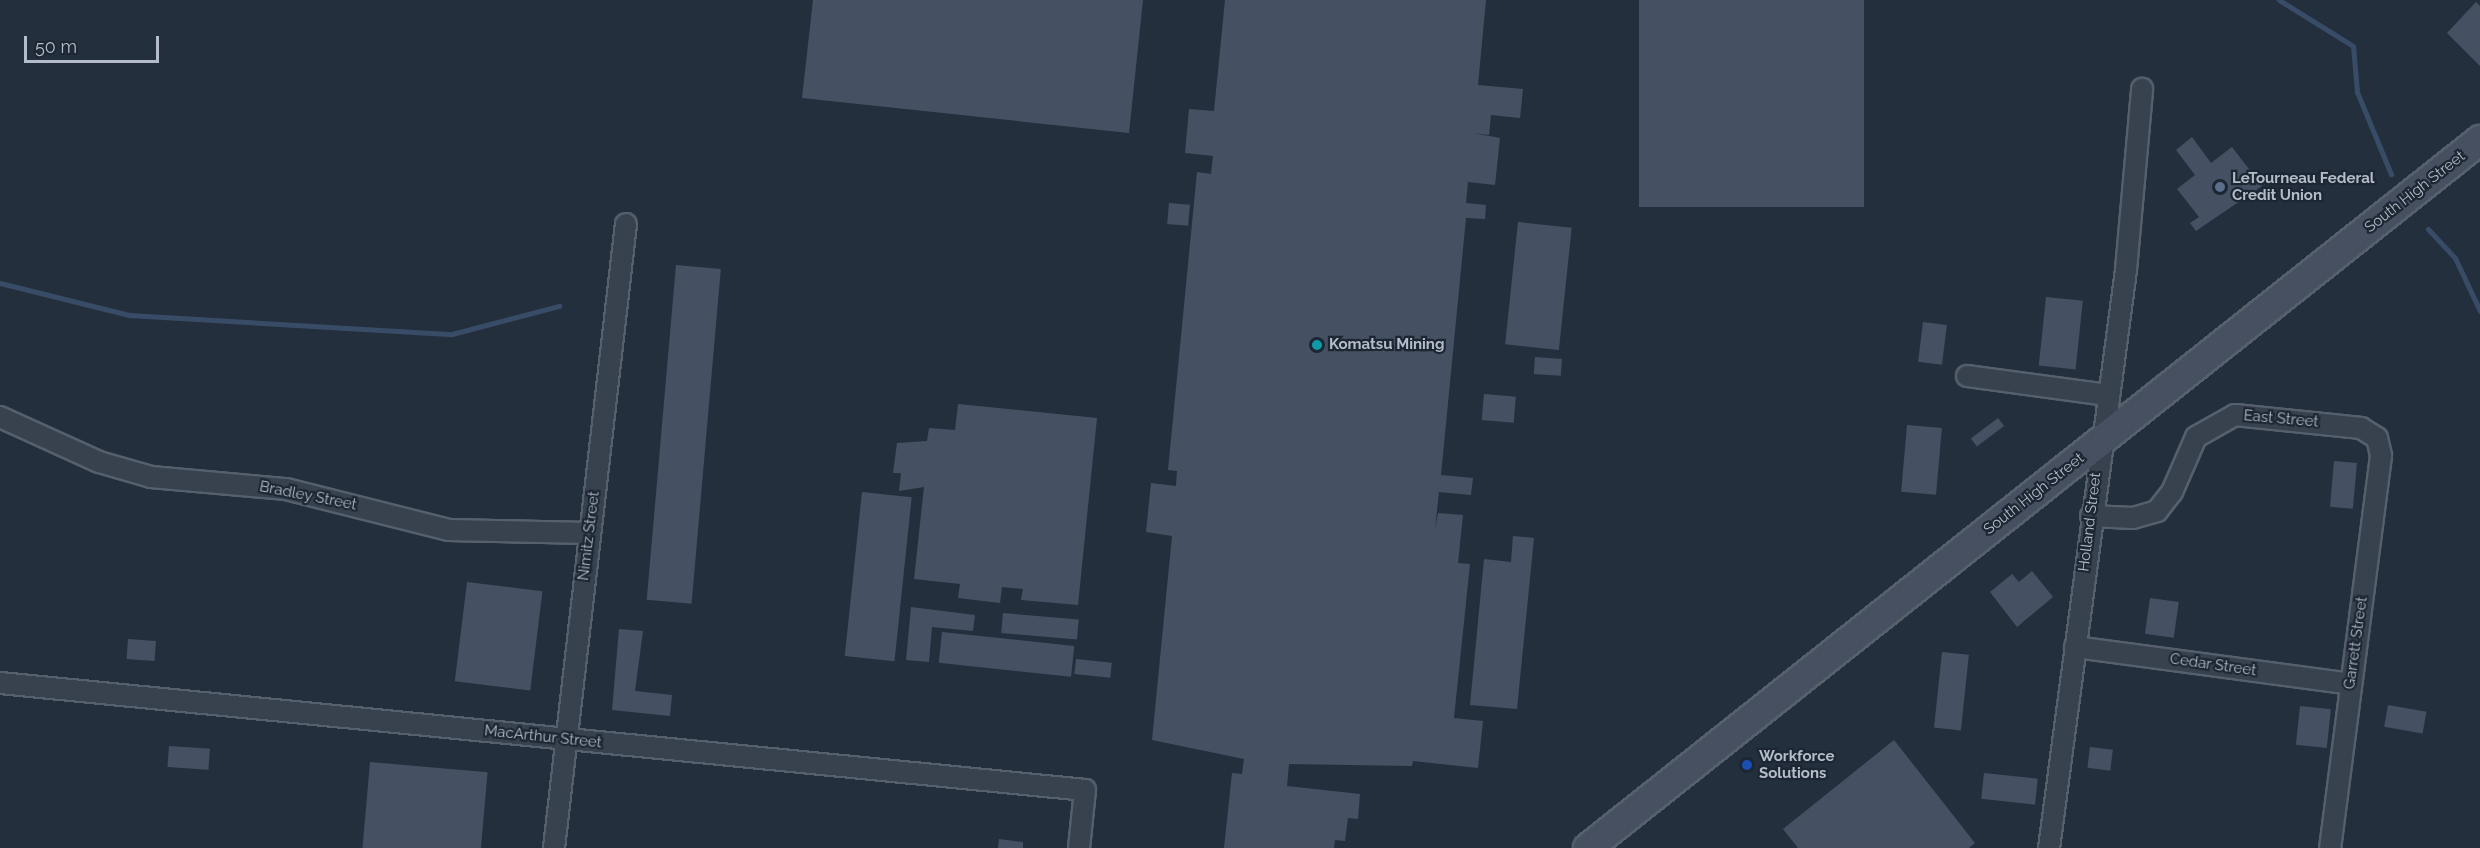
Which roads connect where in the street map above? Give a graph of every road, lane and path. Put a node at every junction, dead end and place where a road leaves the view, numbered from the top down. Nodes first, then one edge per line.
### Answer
1 (2142, 90) dead end
2 (2480, 140) edge
3 (626, 224) dead end
4 (1967, 376) dead end
5 (2107, 394) junction
6 (0, 417) edge
7 (2377, 438) joint
8 (2100, 441) junction
9 (2091, 516) junction
10 (589, 533) junction
11 (2075, 647) junction
12 (0, 683) edge
13 (2350, 684) junction
14 (565, 739) junction
15 (554, 848) edge
16 (1079, 848) edge
17 (1588, 848) edge
18 (2049, 848) edge
19 (2330, 848) edge

1 - 5 street, Holland Street
2 - 8 main road, South High Street
3 - 10 street, Nimitz Street
4 - 5 street
5 - 8 street, Holland Street
6 - 10 street, Bradley Street
7 - 9 street, East Street
7 - 13 street, Garrett Street
8 - 9 street, Holland Street
8 - 17 main road, South High Street
9 - 11 street, Holland Street
10 - 14 street, Nimitz Street
11 - 13 street, Cedar Street
11 - 18 street, Holland Street
12 - 14 street, MacArthur Street
13 - 19 street, Garrett Street
14 - 15 street, Nimitz Street
14 - 16 street, MacArthur Street

